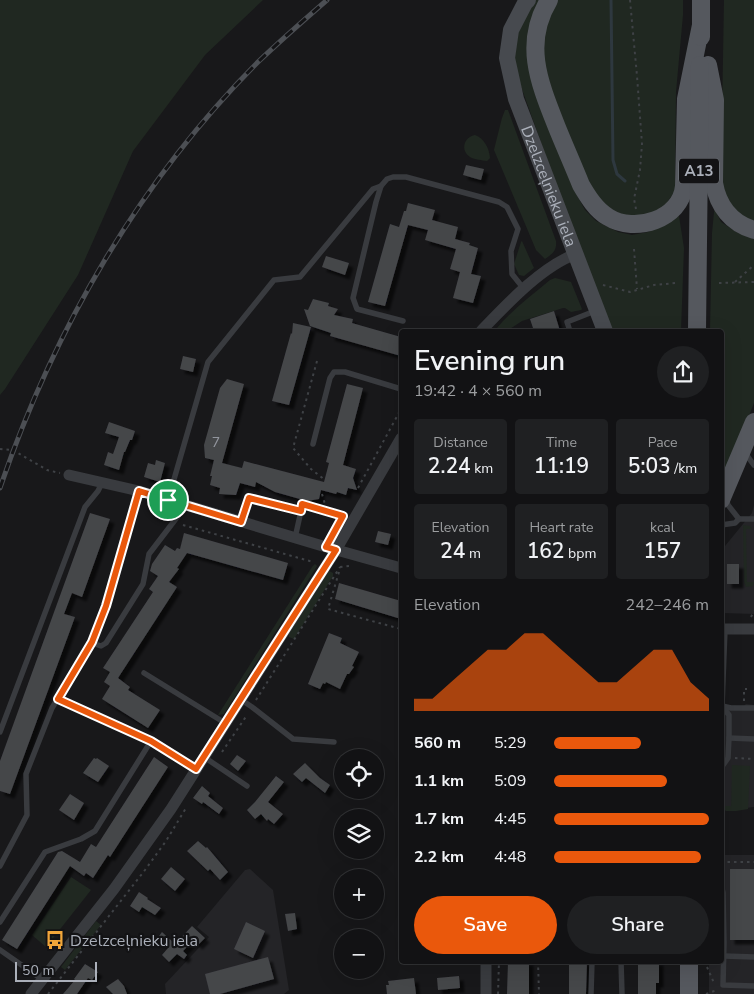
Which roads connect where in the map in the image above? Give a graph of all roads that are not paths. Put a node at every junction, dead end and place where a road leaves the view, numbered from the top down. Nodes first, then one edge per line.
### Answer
1 (528, 0) edge
2 (549, 0) edge
3 (701, 0) edge
4 (701, 25) junction
5 (381, 186) junction
6 (754, 230) edge
7 (576, 254) junction
8 (524, 289) junction
9 (597, 310) junction
10 (403, 321) dead end
11 (696, 327) edge
12 (486, 329) edge
13 (569, 329) edge
14 (604, 329) edge
15 (399, 388) edge
16 (754, 422) edge
17 (399, 441) edge
18 (313, 444) dead end
19 (744, 446) junction
20 (754, 465) edge
21 (69, 475) road end
22 (102, 483) junction
23 (139, 491) junction
24 (724, 493) edge
25 (724, 497) edge
26 (168, 500) junction
27 (182, 504) junction
28 (754, 519) edge
29 (737, 521) junction
30 (241, 522) junction
31 (724, 524) edge
32 (295, 538) junction
33 (336, 550) junction
34 (399, 567) edge
35 (724, 629) edge
36 (754, 630) edge
37 (92, 642) junction
38 (144, 673) dead end
39 (58, 699) junction
40 (240, 699) junction
41 (724, 706) edge
42 (754, 708) edge
43 (724, 709) edge
44 (225, 723) junction
45 (0, 732) edge
46 (729, 738) junction
47 (754, 739) edge
48 (151, 741) junction
49 (334, 742) dead end
50 (204, 757) junction
51 (724, 764) edge
52 (196, 769) junction
53 (247, 786) dead end
54 (0, 866) edge
55 (0, 922) edge
56 (724, 943) edge
57 (0, 950) edge
58 (724, 956) joint
59 (754, 956) edge
60 (486, 964) edge
61 (592, 964) edge
62 (621, 964) edge
63 (690, 964) edge
64 (724, 964) edge
65 (43, 980) junction
66 (754, 986) edge
67 (31, 994) edge
68 (486, 994) edge
69 (591, 994) edge
70 (622, 994) edge
71 (689, 994) edge

1 - 7 main road, Dzelzceļnieku iela
2 - 4 main road
3 - 4 main road, A13
4 - 6 main road
4 - 11 main road, A13
5 - 8 lane
5 - 10 lane
5 - 26 lane
7 - 8 street, Dzelzceļnieku iela
7 - 9 main road
8 - 12 street, Dzelzceļnieku iela
9 - 13 lane
9 - 14 main road
15 - 18 lane
16 - 19 main road
17 - 33 street
19 - 20 lane
19 - 24 main road
21 - 22 street
22 - 23 street
22 - 45 lane
23 - 26 street
23 - 37 lane
25 - 29 lane
26 - 27 street
27 - 30 street
27 - 37 lane
28 - 29 lane
29 - 31 lane
30 - 32 street
30 - 32 lane
32 - 33 street
33 - 34 street
33 - 40 street
35 - 36 street
37 - 39 lane
38 - 44 lane
39 - 48 lane
39 - 54 lane
40 - 44 street
40 - 49 lane
41 - 42 lane
43 - 46 lane
44 - 50 street
46 - 47 lane
46 - 51 lane
48 - 52 lane
48 - 55 lane
50 - 52 street
50 - 53 lane
52 - 65 street
56 - 58 lane
57 - 65 lane
58 - 59 lane
60 - 68 street
61 - 69 lane
62 - 70 lane
63 - 71 main road
64 - 66 lane
65 - 67 street

